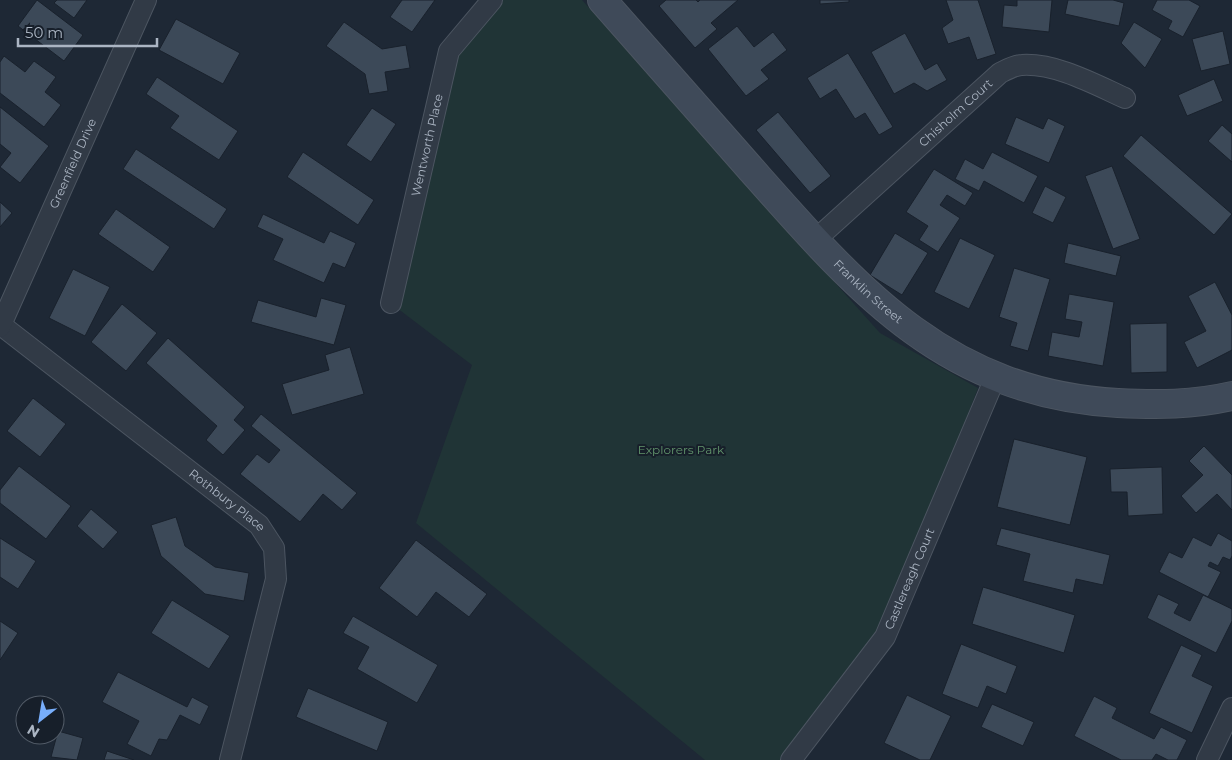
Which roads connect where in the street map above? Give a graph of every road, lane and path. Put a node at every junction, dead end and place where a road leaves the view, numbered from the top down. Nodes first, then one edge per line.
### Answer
1 (146, 0) edge
2 (492, 0) edge
3 (603, 0) edge
4 (1125, 98) dead end
5 (814, 241) junction
6 (391, 303) dead end
7 (0, 326) edge
8 (995, 378) junction
9 (1232, 396) edge
10 (1232, 708) edge
11 (230, 760) edge
12 (791, 760) edge
13 (1207, 760) edge

1 - 7 street, Greenfield Drive
2 - 6 street, Wentworth Place
3 - 5 street, Franklin Street
4 - 5 street, Chisholm Court
5 - 8 street, Franklin Street
7 - 11 street, Rothbury Place
8 - 9 street, Franklin Street
8 - 12 street, Castlereagh Court
10 - 13 street

